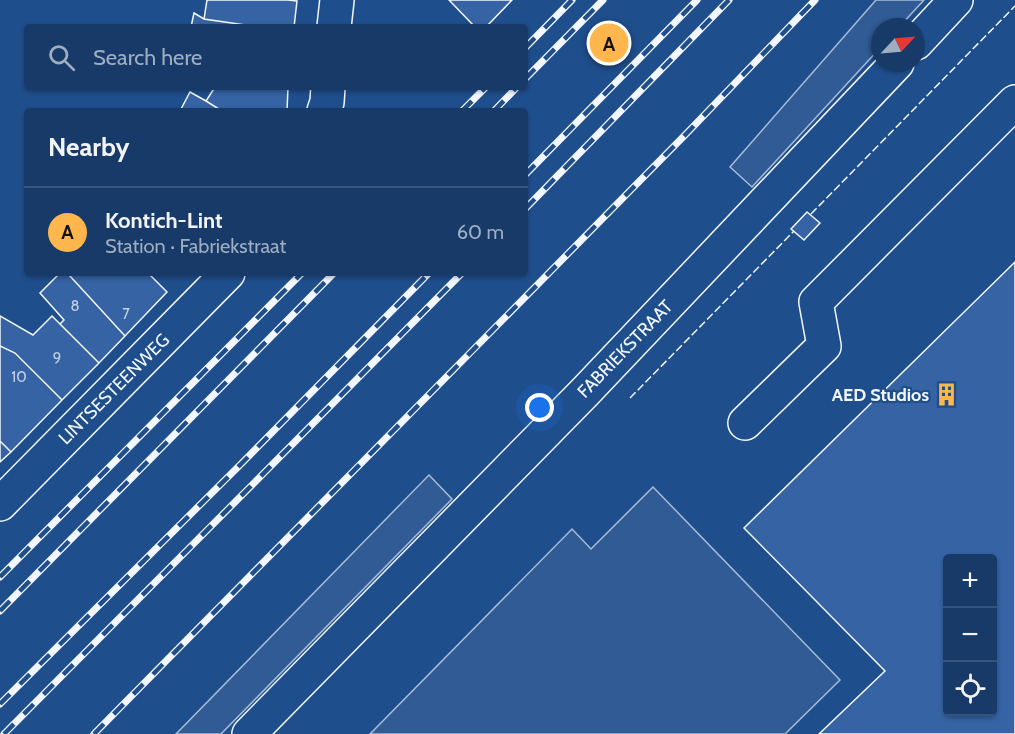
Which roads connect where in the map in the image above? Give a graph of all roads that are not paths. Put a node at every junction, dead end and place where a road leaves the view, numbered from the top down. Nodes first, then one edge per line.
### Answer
1 (337, 0) edge
2 (956, 0) edge
3 (334, 24) edge
4 (925, 33) edge
5 (888, 72) edge
6 (328, 90) edge
7 (1015, 102) edge
8 (325, 108) edge
9 (225, 276) edge
10 (745, 423) dead end
11 (0, 504) edge
12 (264, 729) edge

1 - 3 street
2 - 4 street
5 - 12 street, FABRIEKSTRAAT
6 - 8 street
7 - 10 street
9 - 11 street, LINTSESTEENWEG

